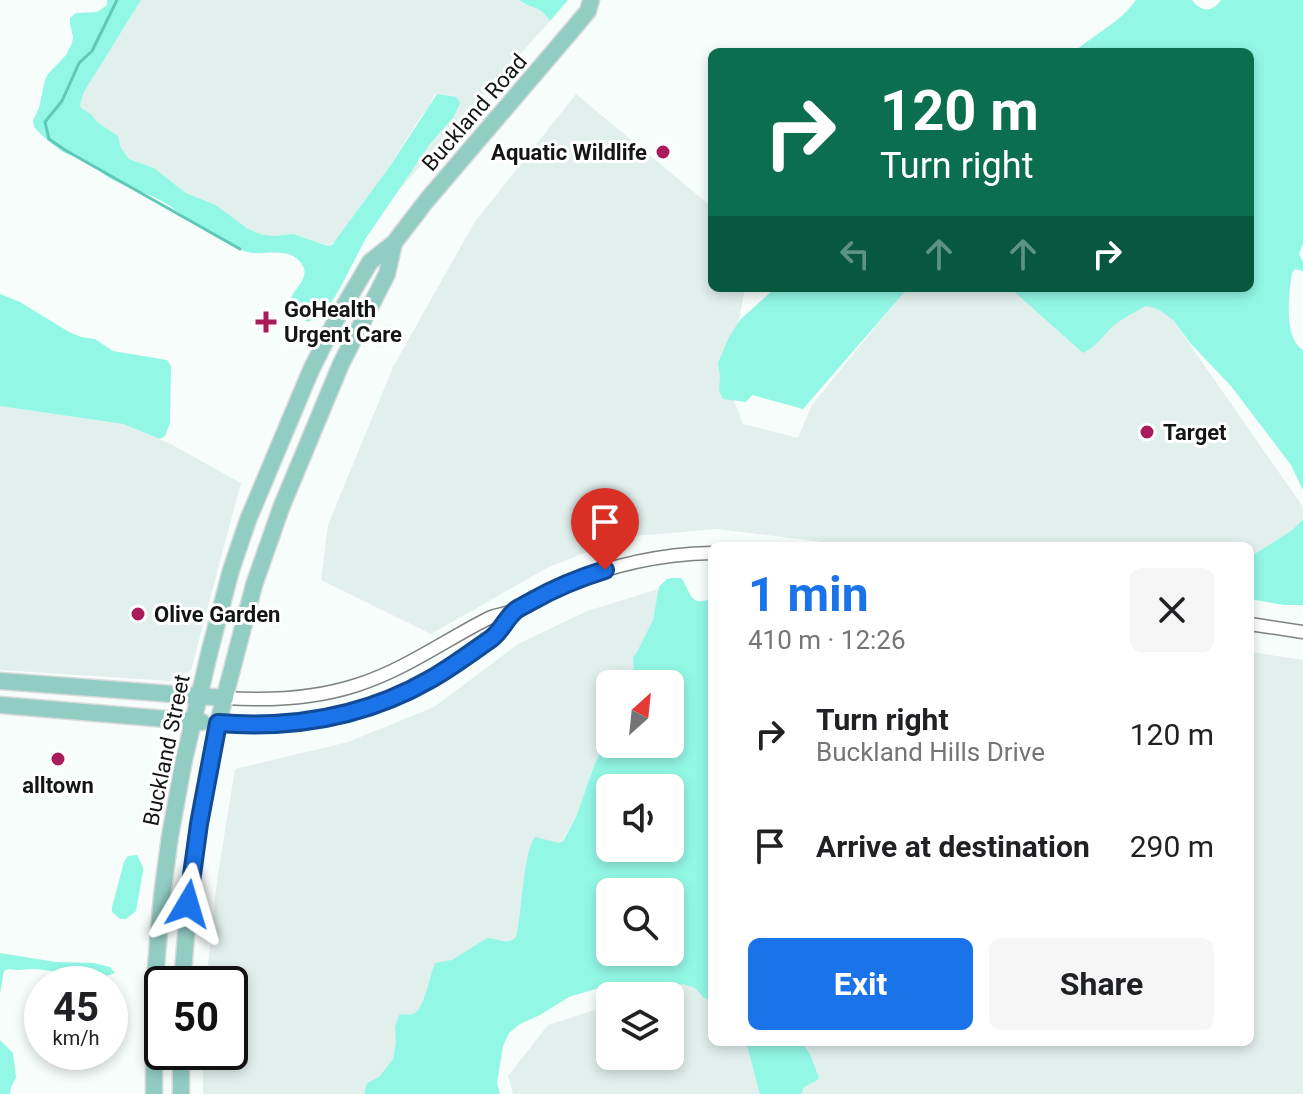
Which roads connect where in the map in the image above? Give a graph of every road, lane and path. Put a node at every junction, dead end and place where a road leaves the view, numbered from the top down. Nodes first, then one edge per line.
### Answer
1 (606, 0) edge
2 (589, 5) edge
3 (394, 243) junction
4 (295, 407) junction
5 (317, 421) junction
6 (286, 428) joint
7 (308, 441) joint
8 (708, 553) edge
9 (515, 611) junction
10 (1254, 625) edge
11 (1303, 632) edge
12 (0, 681) edge
13 (199, 696) junction
14 (225, 698) junction
15 (0, 705) edge
16 (192, 721) junction
17 (218, 723) junction
18 (158, 944) junction
19 (184, 947) junction
20 (183, 966) edge
21 (181, 1070) edge
22 (154, 1094) edge
23 (181, 1094) edge

1 - 2 main road, Buckland Road
2 - 3 main road, Buckland Road
3 - 4 main road, Buckland Road
3 - 5 main road, Buckland Road
4 - 5 main road
4 - 6 main road, Buckland Road
5 - 7 main road, Buckland Road
6 - 13 main road, Buckland Street
7 - 14 main road, Buckland Street
8 - 9 street
9 - 14 street
9 - 17 street
10 - 11 street
12 - 13 main road
13 - 14 main road
13 - 16 main road, Buckland Street
14 - 17 main road, Buckland Street
15 - 16 main road
16 - 17 main road
16 - 18 main road, Buckland Street
17 - 19 main road, Buckland Street
18 - 19 main road
18 - 22 main road, Buckland Street
19 - 20 main road, Buckland Street
21 - 23 main road

